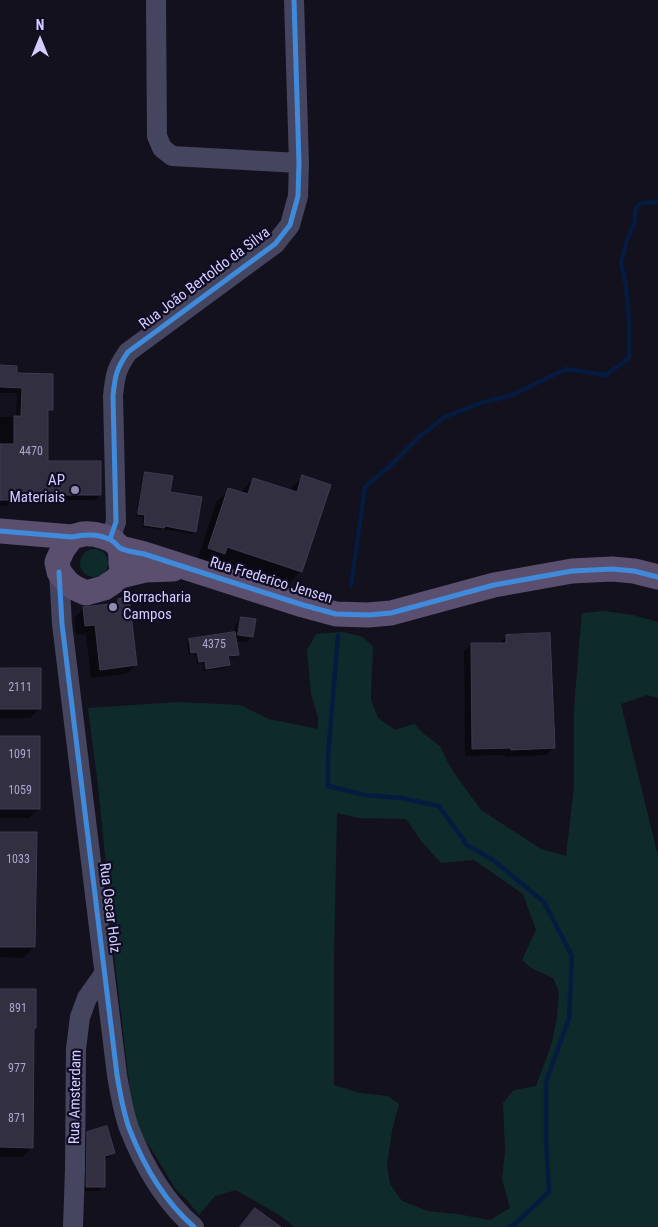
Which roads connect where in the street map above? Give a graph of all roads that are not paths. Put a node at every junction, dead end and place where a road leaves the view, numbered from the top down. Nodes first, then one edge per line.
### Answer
1 (156, 0) edge
2 (294, 0) edge
3 (299, 163) junction
4 (0, 531) edge
5 (72, 538) junction
6 (115, 544) junction
7 (58, 567) junction
8 (191, 570) junction
9 (120, 576) junction
10 (658, 577) edge
11 (86, 593) junction
12 (62, 624) junction
13 (104, 974) junction
14 (73, 1227) edge
15 (194, 1227) edge

1 - 3 street
2 - 3 street, Rua João Bertoldo da Silva
3 - 6 street, Rua João Bertoldo da Silva
4 - 5 main road, Rua Frederico Jensen
4 - 7 main road, Rua Frederico Jensen
5 - 6 main road, Rua Frederico Jensen
5 - 7 main road
6 - 8 main road, Rua Frederico Jensen
6 - 9 main road
7 - 11 main road, Rua Frederico Jensen
7 - 12 street, Rua Oscar Holz
8 - 9 main road, Rua Frederico Jensen
8 - 10 main road, Rua Frederico Jensen
9 - 11 main road, Rua Frederico Jensen
11 - 12 street, Rua Oscar Holz
12 - 13 street, Rua Oscar Holz
13 - 14 street, Rua Amsterdam
13 - 15 street, Rua Oscar Holz

